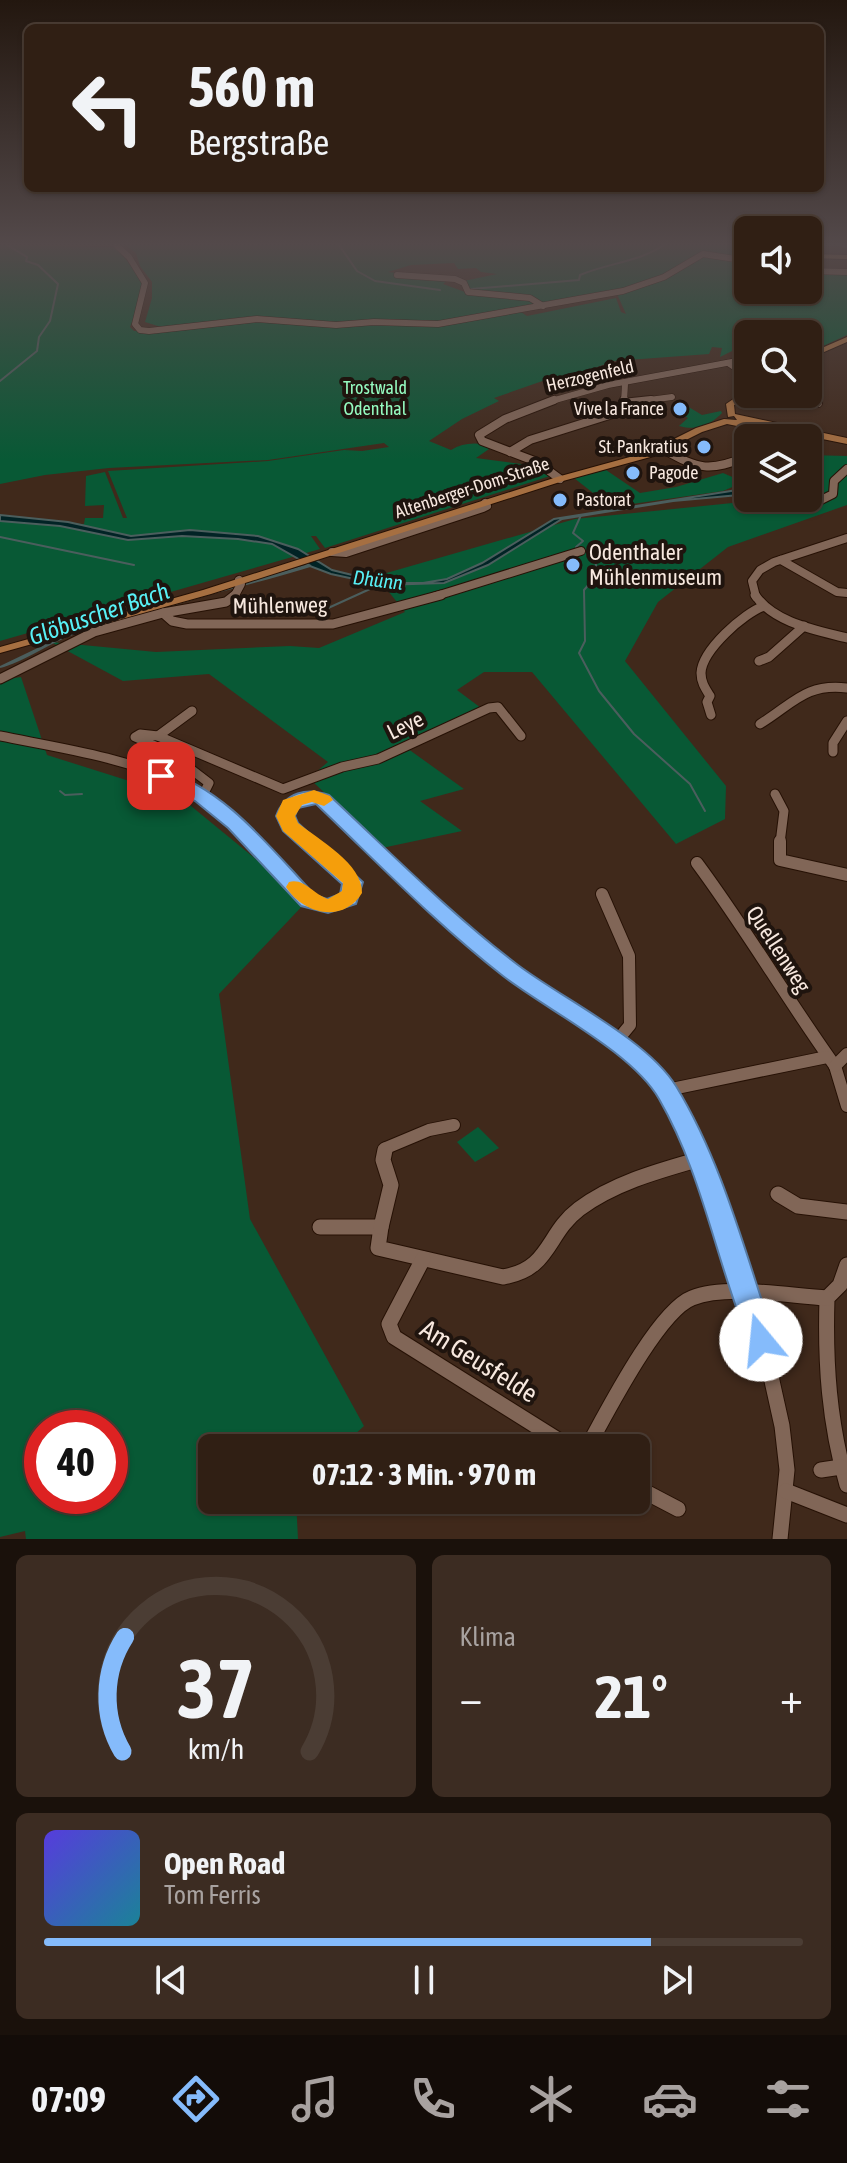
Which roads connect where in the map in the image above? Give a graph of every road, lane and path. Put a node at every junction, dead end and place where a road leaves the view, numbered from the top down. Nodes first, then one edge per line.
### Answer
1 (137, 317) edge
2 (480, 317) edge
3 (847, 339) edge
4 (822, 351) edge
5 (734, 362) edge
6 (728, 363) junction
7 (734, 367) edge
8 (625, 384) junction
9 (672, 397) dead end
10 (734, 402) edge
11 (623, 403) junction
12 (729, 418) junction
13 (757, 424) edge
14 (822, 437) edge
15 (847, 441) edge
16 (663, 449) junction
17 (510, 452) junction
18 (734, 462) edge
19 (719, 468) junction
20 (847, 469) edge
21 (708, 477) dead end
22 (560, 479) junction
23 (822, 500) edge
24 (847, 538) edge
25 (834, 543) junction
26 (847, 550) edge
27 (581, 551) dead end
28 (781, 560) junction
29 (239, 580) junction
30 (220, 587) junction
31 (847, 593) edge
32 (234, 598) junction
33 (764, 606) junction
34 (163, 613) junction
35 (804, 626) junction
36 (847, 638) edge
37 (0, 650) edge
38 (759, 661) dead end
39 (0, 679) edge
40 (847, 688) edge
41 (192, 711) dead end
42 (711, 715) dead end
43 (847, 721) edge
44 (760, 724) dead end
45 (0, 736) edge
46 (158, 736) junction
47 (521, 736) dead end
48 (833, 752) dead end
49 (775, 794) dead end
50 (202, 797) junction
51 (697, 863) dead end
52 (847, 875) edge
53 (602, 894) dead end
54 (616, 1042) junction
55 (847, 1054) edge
56 (831, 1061) junction
57 (667, 1090) junction
58 (847, 1106) edge
59 (454, 1125) dead end
60 (700, 1159) junction
61 (778, 1194) dead end
62 (847, 1212) edge
63 (320, 1227) dead end
64 (381, 1227) junction
65 (423, 1259) junction
66 (847, 1265) edge
67 (747, 1293) junction
68 (827, 1298) junction
69 (549, 1434) edge
70 (595, 1434) edge
71 (841, 1467) junction
72 (821, 1470) dead end
73 (847, 1485) edge
74 (786, 1491) junction
75 (650, 1494) edge
76 (678, 1509) dead end
77 (847, 1515) edge
78 (780, 1539) edge

1 - 2 street
3 - 4 main road
5 - 6 street, Herzogenfeld
6 - 7 street
6 - 8 street, Herzogenfeld
8 - 11 street
8 - 17 street, Herzogenfeld
9 - 11 street
10 - 12 main road
11 - 17 street
12 - 13 main road
12 - 16 main road, Altenberger-Dom-Straße
14 - 15 main road
16 - 19 street
16 - 22 main road, Altenberger-Dom-Straße
17 - 22 street
18 - 19 street
19 - 21 street
20 - 23 street
22 - 29 main road, Altenberger-Dom-Straße
24 - 25 street
25 - 26 street
25 - 28 street
27 - 34 street, Mühlenweg
28 - 31 street
28 - 33 street
29 - 30 main road, Altenberger-Dom-Straße
29 - 32 street
30 - 32 main road
30 - 37 main road, Altenberger-Dom-Straße
32 - 34 street
33 - 35 street
33 - 42 street
34 - 39 street
35 - 36 street
35 - 38 street
40 - 44 street
41 - 46 street
43 - 48 street
45 - 50 street
46 - 47 street, Leye
46 - 50 street
49 - 52 street
50 - 54 street
51 - 56 street, Quellenweg
53 - 54 street
54 - 57 street
55 - 56 street
56 - 57 street
56 - 58 street, Quellenweg
57 - 60 street
59 - 64 street
60 - 65 street
60 - 67 street
61 - 62 street
63 - 64 street
64 - 65 street
65 - 69 street, Am Geusfelde
66 - 68 street
67 - 68 street
67 - 70 street
67 - 74 street
68 - 71 street
71 - 72 street
71 - 73 street
74 - 77 street
74 - 78 street
75 - 76 street

